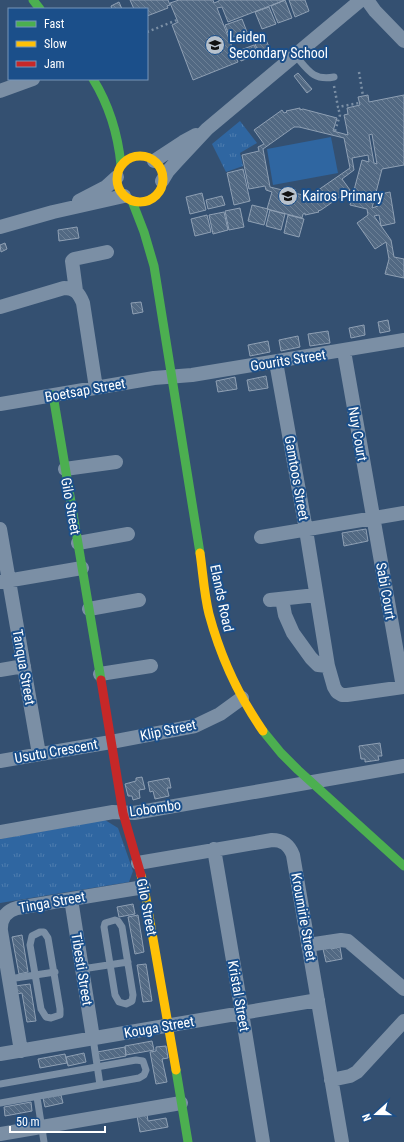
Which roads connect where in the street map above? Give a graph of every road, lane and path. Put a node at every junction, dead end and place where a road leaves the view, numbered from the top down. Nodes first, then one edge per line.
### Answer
1 (33, 0) edge
2 (361, 0) edge
3 (367, 0) edge
4 (39, 8) edge
5 (177, 20) dead end
6 (148, 32) edge
7 (404, 41) edge
8 (295, 55) junction
9 (359, 72) dead end
10 (333, 77) joint
11 (30, 80) edge
12 (94, 80) edge
13 (0, 91) edge
14 (363, 96) dead end
15 (105, 102) junction
16 (359, 103) dead end
17 (338, 107) junction
18 (208, 129) junction
19 (335, 131) dead end
20 (125, 134) dead end
21 (133, 147) dead end
22 (140, 156) junction
23 (154, 161) junction
24 (119, 171) junction
25 (162, 181) junction
26 (156, 195) junction
27 (128, 198) junction
28 (152, 206) dead end
29 (53, 212) junction
30 (0, 227) edge
31 (153, 232) dead end
32 (107, 252) dead end
33 (154, 266) junction
34 (76, 291) junction
35 (0, 307) edge
36 (404, 340) edge
37 (344, 351) junction
38 (276, 362) junction
39 (171, 377) junction
40 (96, 388) junction
41 (52, 395) junction
42 (0, 404) edge
43 (116, 462) dead end
44 (65, 469) junction
45 (404, 513) edge
46 (373, 518) junction
47 (0, 529) edge
48 (306, 530) junction
49 (128, 534) dead end
50 (261, 538) dead end
51 (78, 543) junction
52 (82, 568) junction
53 (4, 581) edge
54 (316, 595) junction
55 (139, 600) dead end
56 (89, 609) junction
57 (24, 666) junction
58 (151, 666) dead end
59 (328, 666) junction
60 (0, 670) edge
61 (100, 674) junction
62 (403, 687) edge
63 (242, 698) junction
64 (111, 742) junction
65 (39, 754) junction
66 (0, 761) edge
67 (404, 766) edge
68 (310, 782) junction
69 (123, 812) junction
70 (0, 832) edge
71 (214, 849) junction
72 (138, 863) junction
73 (404, 866) edge
74 (144, 887) junction
75 (70, 899) junction
76 (308, 945) junction
77 (128, 962) junction
78 (111, 965) junction
79 (82, 969) junction
80 (55, 972) junction
81 (35, 975) junction
82 (9, 979) junction
83 (404, 989) edge
84 (318, 1000) junction
85 (242, 1013) junction
86 (404, 1021) edge
87 (168, 1025) junction
88 (94, 1038) junction
89 (21, 1051) junction
90 (0, 1054) edge
91 (97, 1067) junction
92 (331, 1080) junction
93 (0, 1084) edge
94 (100, 1085) junction
95 (37, 1097) junction
96 (0, 1103) edge
97 (181, 1103) junction
98 (42, 1127) junction
99 (0, 1134) edge
100 (44, 1142) edge
101 (188, 1142) edge
102 (263, 1142) edge
103 (342, 1142) edge

1 - 4 street
2 - 8 street
3 - 7 street
5 - 6 path
8 - 10 lane
8 - 18 street
9 - 14 path
10 - 17 path
11 - 13 street
12 - 15 street
15 - 20 street
15 - 24 street
16 - 17 path
17 - 19 path
18 - 23 street
18 - 25 street
21 - 22 street
22 - 23 street
22 - 24 street
23 - 25 street
24 - 27 street
24 - 29 street
25 - 26 street
26 - 27 street
26 - 28 street
27 - 29 street
27 - 33 street, Elands Road
29 - 30 street
31 - 33 street, Elands Road
32 - 34 street
33 - 39 street, Elands Road
34 - 35 street
34 - 40 street
36 - 37 street, Gourits Street
37 - 38 street, Gourits Street
37 - 46 street, Nuy Court
38 - 39 street, Gourits Street
38 - 48 street, Gamtoos Street
39 - 40 street, Boetsap Street
39 - 63 street, Elands Road
40 - 41 street, Boetsap Street
41 - 42 street, Boetsap Street
41 - 44 street, Gilo Street
43 - 44 street, Gilo Street
44 - 51 street, Gilo Street
45 - 46 street
46 - 48 street
46 - 62 street, Sabi Court
47 - 53 street, Tanqua Street
48 - 50 street
48 - 54 street, Gamtoos Street
49 - 51 street, Gilo Street
51 - 52 street, Gilo Street
52 - 53 street
52 - 56 street, Gilo Street
53 - 57 street, Tanqua Street
54 - 59 street, Gamtoos Street
54 - 59 street
55 - 56 street
56 - 61 street, Gilo Street
57 - 60 street
57 - 65 street, Tanqua Street
58 - 61 street
59 - 62 street, Gamtoos Street
61 - 64 street, Gilo Street
63 - 64 street, Klip Street
63 - 68 street, Elands Road
64 - 65 street, Usutu Crescent
64 - 69 street, Gilo Street
65 - 66 street, Usutu Crescent
67 - 68 street, Lobombo
68 - 69 street, Lobombo
68 - 73 street, Elands Road
69 - 70 street, Lobombo
69 - 72 street, Gilo Street
71 - 72 street, Kroumirie Street
71 - 76 street, Kroumirie Street
71 - 85 street, Kristal Street
72 - 74 street, Gilo Street
74 - 75 street, Tinga Street
74 - 87 street, Gilo Street
75 - 79 street, Tibesti Street
75 - 82 street, Tinga Street
76 - 83 street
76 - 84 street, Kroumirie Street
77 - 78 lane
77 - 78 lane
77 - 78 lane
78 - 79 lane
79 - 88 street, Tibesti Street
80 - 81 lane
80 - 81 lane
80 - 81 lane
81 - 82 lane
82 - 89 street, Tinga Street
84 - 85 street, Kouga Street
84 - 92 street, Kroumirie Street
85 - 87 street, Kouga Street
85 - 102 street, Kristal Street
86 - 92 street
87 - 88 street, Kouga Street
87 - 97 street, Gilo Street
88 - 89 street, Kouga Street
88 - 91 lane
89 - 90 street, Kouga Street
91 - 93 lane
91 - 94 lane
91 - 94 lane
92 - 103 street, Kroumirie Street
94 - 95 lane
95 - 96 lane
95 - 98 lane
97 - 98 street
97 - 101 street, Gilo Street
98 - 99 street
98 - 100 lane

